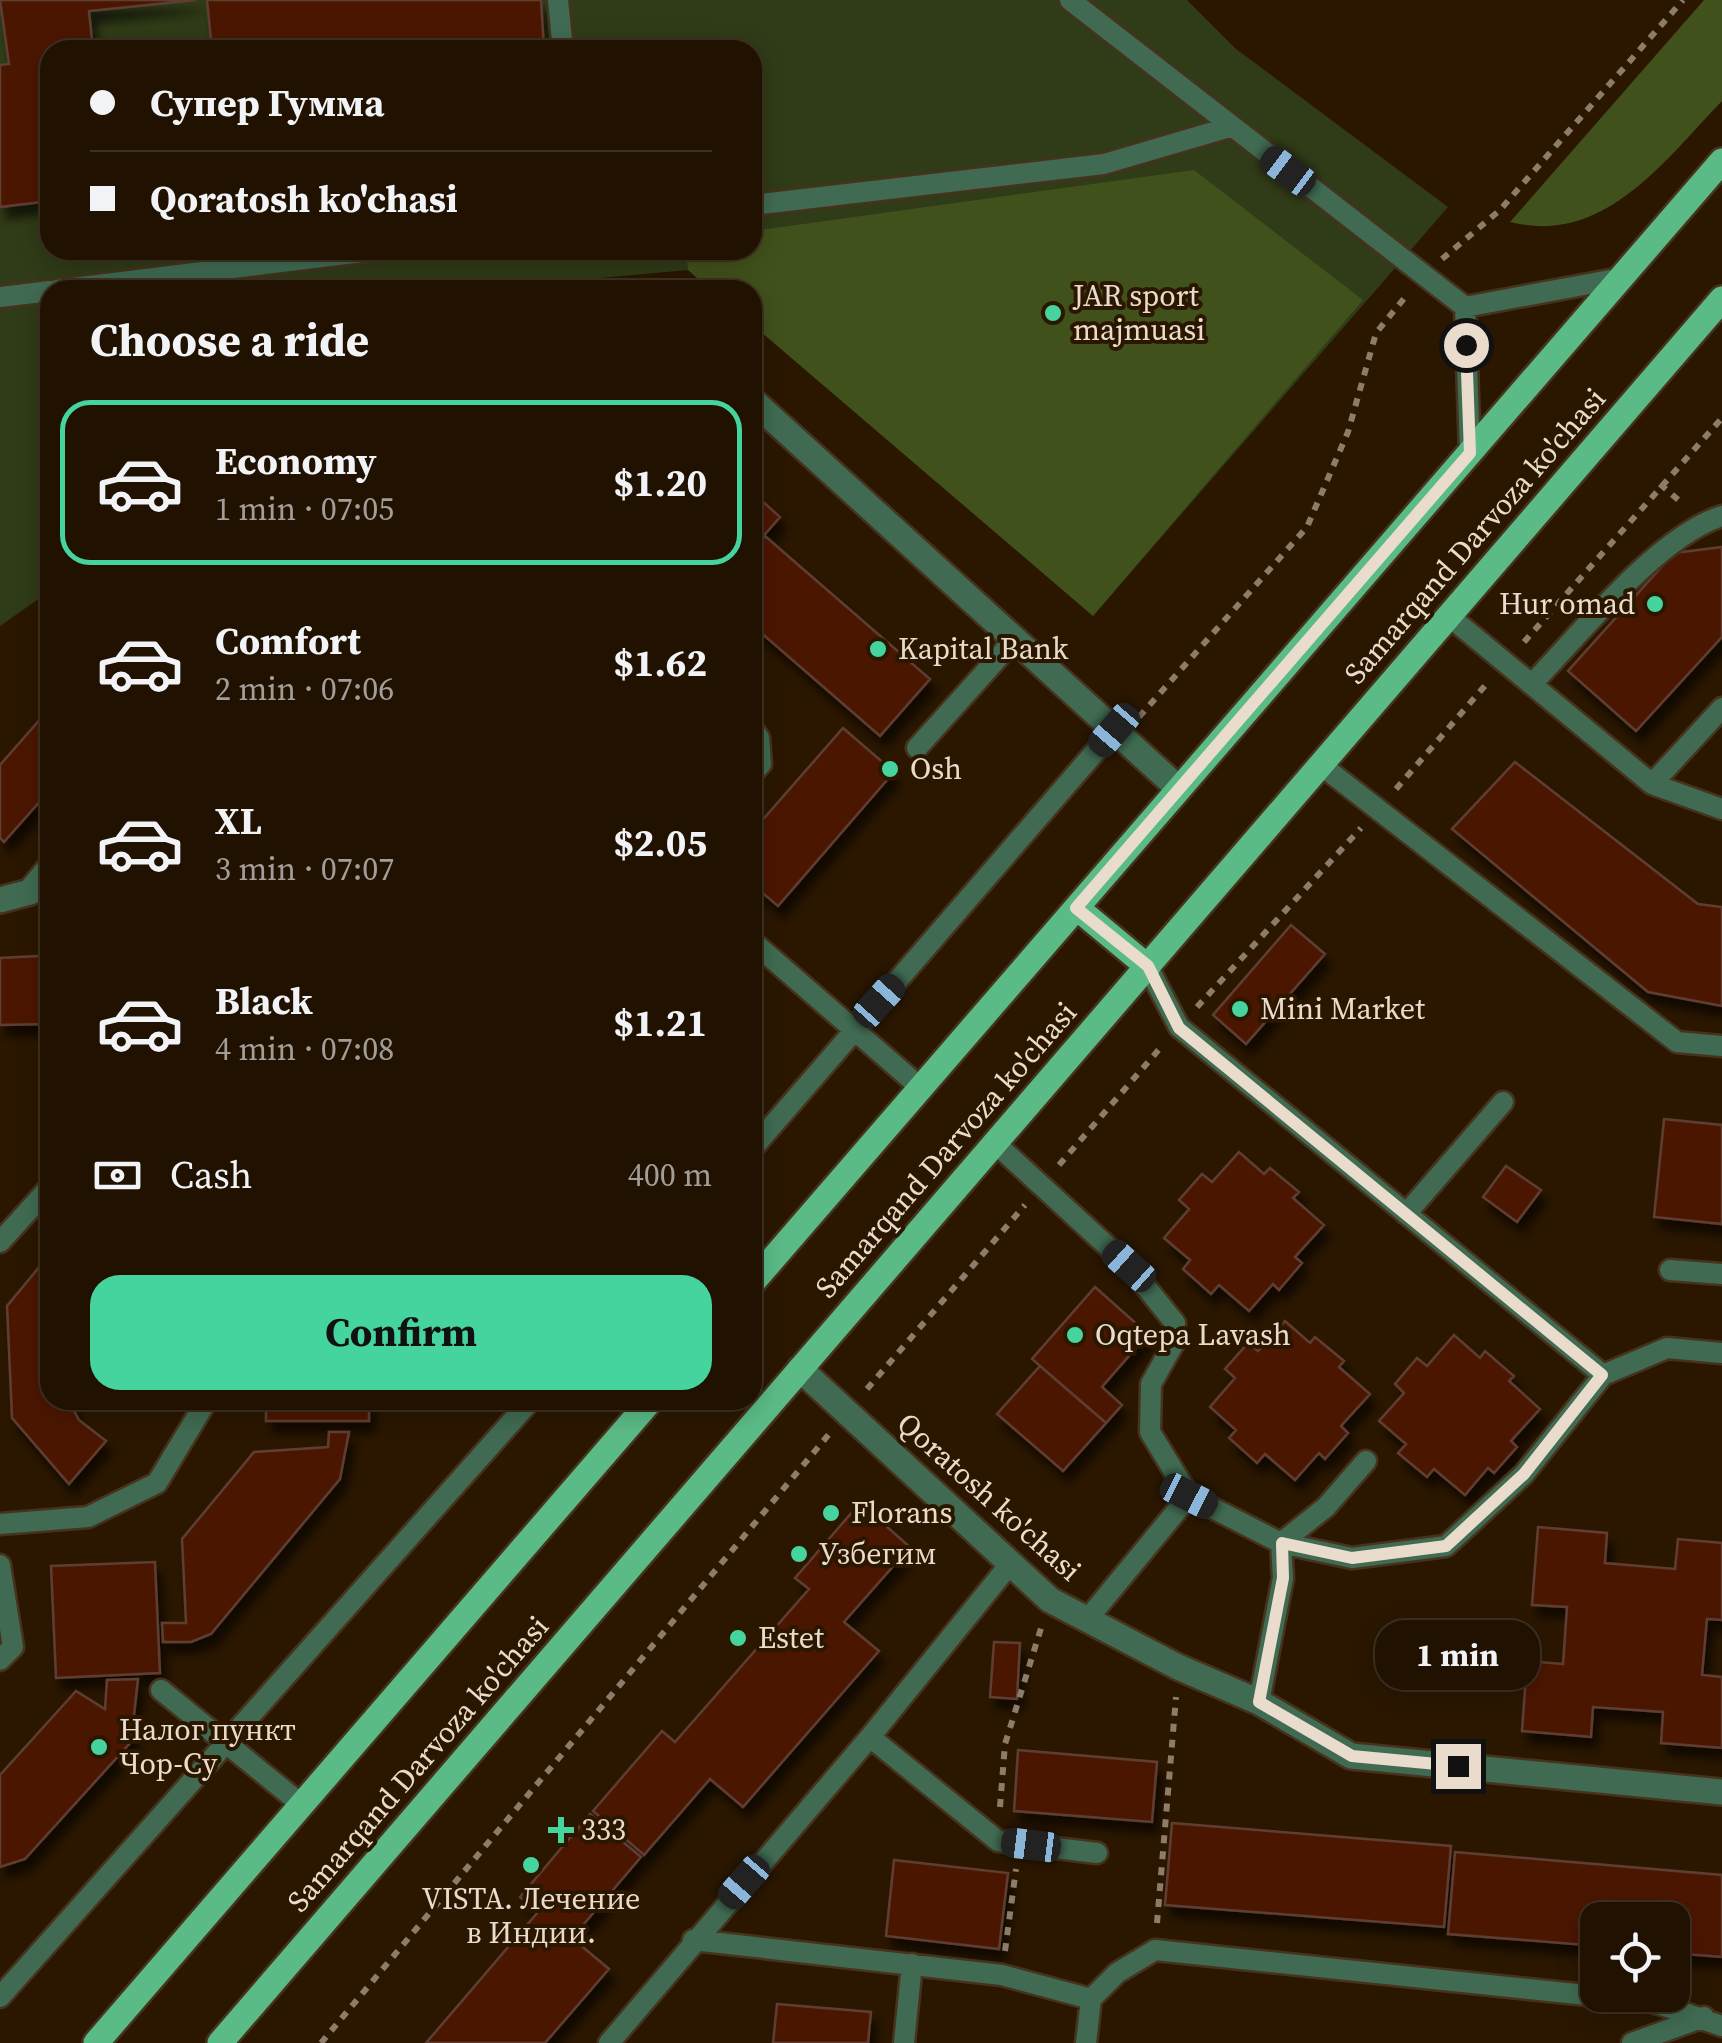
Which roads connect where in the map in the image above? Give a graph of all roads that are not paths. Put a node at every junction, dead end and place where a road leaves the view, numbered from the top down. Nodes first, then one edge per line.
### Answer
1 (558, 0) edge
2 (1070, 0) edge
3 (561, 40) edge
4 (1230, 128) junction
5 (1722, 161) edge
6 (762, 204) edge
7 (297, 260) edge
8 (1621, 278) junction
9 (134, 280) edge
10 (40, 292) edge
11 (0, 297) edge
12 (1722, 299) edge
13 (1466, 307) junction
14 (762, 409) edge
15 (1470, 453) junction
16 (1722, 516) edge
17 (1449, 616) junction
18 (1015, 640) junction
19 (1532, 684) junction
20 (1722, 708) edge
21 (1118, 733) junction
22 (917, 748) dead end
23 (1321, 765) junction
24 (1652, 784) junction
25 (1180, 790) junction
26 (1722, 809) edge
27 (40, 880) edge
28 (0, 900) edge
29 (1076, 908) junction
30 (762, 950) edge
31 (1148, 966) junction
32 (854, 1030) junction
33 (1722, 1046) edge
34 (921, 1088) junction
35 (1502, 1102) dead end
36 (762, 1137) edge
37 (995, 1143) junction
38 (40, 1198) edge
39 (1406, 1214) junction
40 (2, 1236) edge
41 (1670, 1270) dead end
42 (762, 1271) edge
43 (1722, 1274) edge
44 (1722, 1354) edge
45 (800, 1369) junction
46 (1602, 1375) junction
47 (196, 1410) edge
48 (523, 1410) edge
49 (642, 1410) edge
50 (1366, 1461) dead end
51 (1189, 1496) junction
52 (0, 1524) edge
53 (1282, 1543) junction
54 (1010, 1564) junction
55 (0, 1565) edge
56 (1086, 1621) junction
57 (0, 1660) edge
58 (161, 1690) dead end
59 (1259, 1702) junction
60 (870, 1738) junction
61 (226, 1744) junction
62 (1722, 1792) edge
63 (302, 1805) junction
64 (1097, 1853) dead end
65 (693, 1940) junction
66 (912, 1964) junction
67 (0, 1997) edge
68 (1091, 1999) junction
69 (1713, 2021) edge
70 (96, 2043) edge
71 (220, 2043) edge
72 (609, 2043) edge
73 (904, 2043) edge
74 (1086, 2043) edge
75 (1632, 2043) edge

1 - 3 lane
2 - 4 lane
4 - 6 lane
4 - 13 lane
5 - 8 main road, Samarqand Darvoza ko'chasi
7 - 9 lane
8 - 13 lane
8 - 15 main road, Samarqand Darvoza ko'chasi
10 - 11 lane
12 - 17 main road, Samarqand Darvoza ko'chasi
13 - 15 lane
14 - 18 street
15 - 25 main road, Samarqand Darvoza ko'chasi
16 - 19 lane
17 - 19 lane
17 - 23 main road, Samarqand Darvoza ko'chasi
18 - 21 street
18 - 22 lane
19 - 24 lane
20 - 24 lane
21 - 25 street
21 - 32 lane
23 - 31 main road, Samarqand Darvoza ko'chasi
23 - 33 lane
24 - 26 lane
25 - 29 main road, Samarqand Darvoza ko'chasi
27 - 28 street
29 - 31 main road
29 - 34 main road, Samarqand Darvoza ko'chasi
30 - 32 lane
31 - 37 main road, Samarqand Darvoza ko'chasi
31 - 39 lane
32 - 34 lane
32 - 36 lane
34 - 42 main road, Samarqand Darvoza ko'chasi
35 - 39 lane
37 - 45 main road, Samarqand Darvoza ko'chasi
37 - 51 lane
38 - 40 lane
39 - 46 lane
41 - 43 lane
44 - 46 lane
45 - 54 street, Qoratosh ko'chasi
45 - 71 main road, Samarqand Darvoza ko'chasi
46 - 53 lane
47 - 52 lane
48 - 61 lane
49 - 63 main road, Samarqand Darvoza ko'chasi
50 - 53 lane
51 - 53 lane
51 - 56 lane
53 - 59 lane
54 - 56 street, Qoratosh ko'chasi
54 - 60 lane
55 - 57 lane
56 - 59 street, Qoratosh ko'chasi
58 - 61 lane
59 - 62 street, Qoratosh ko'chasi
60 - 64 lane
60 - 65 lane
61 - 63 lane
61 - 67 lane
63 - 70 main road, Samarqand Darvoza ko'chasi
65 - 66 lane
65 - 72 lane
66 - 68 lane
66 - 73 lane
68 - 69 lane
68 - 74 lane
69 - 75 lane

